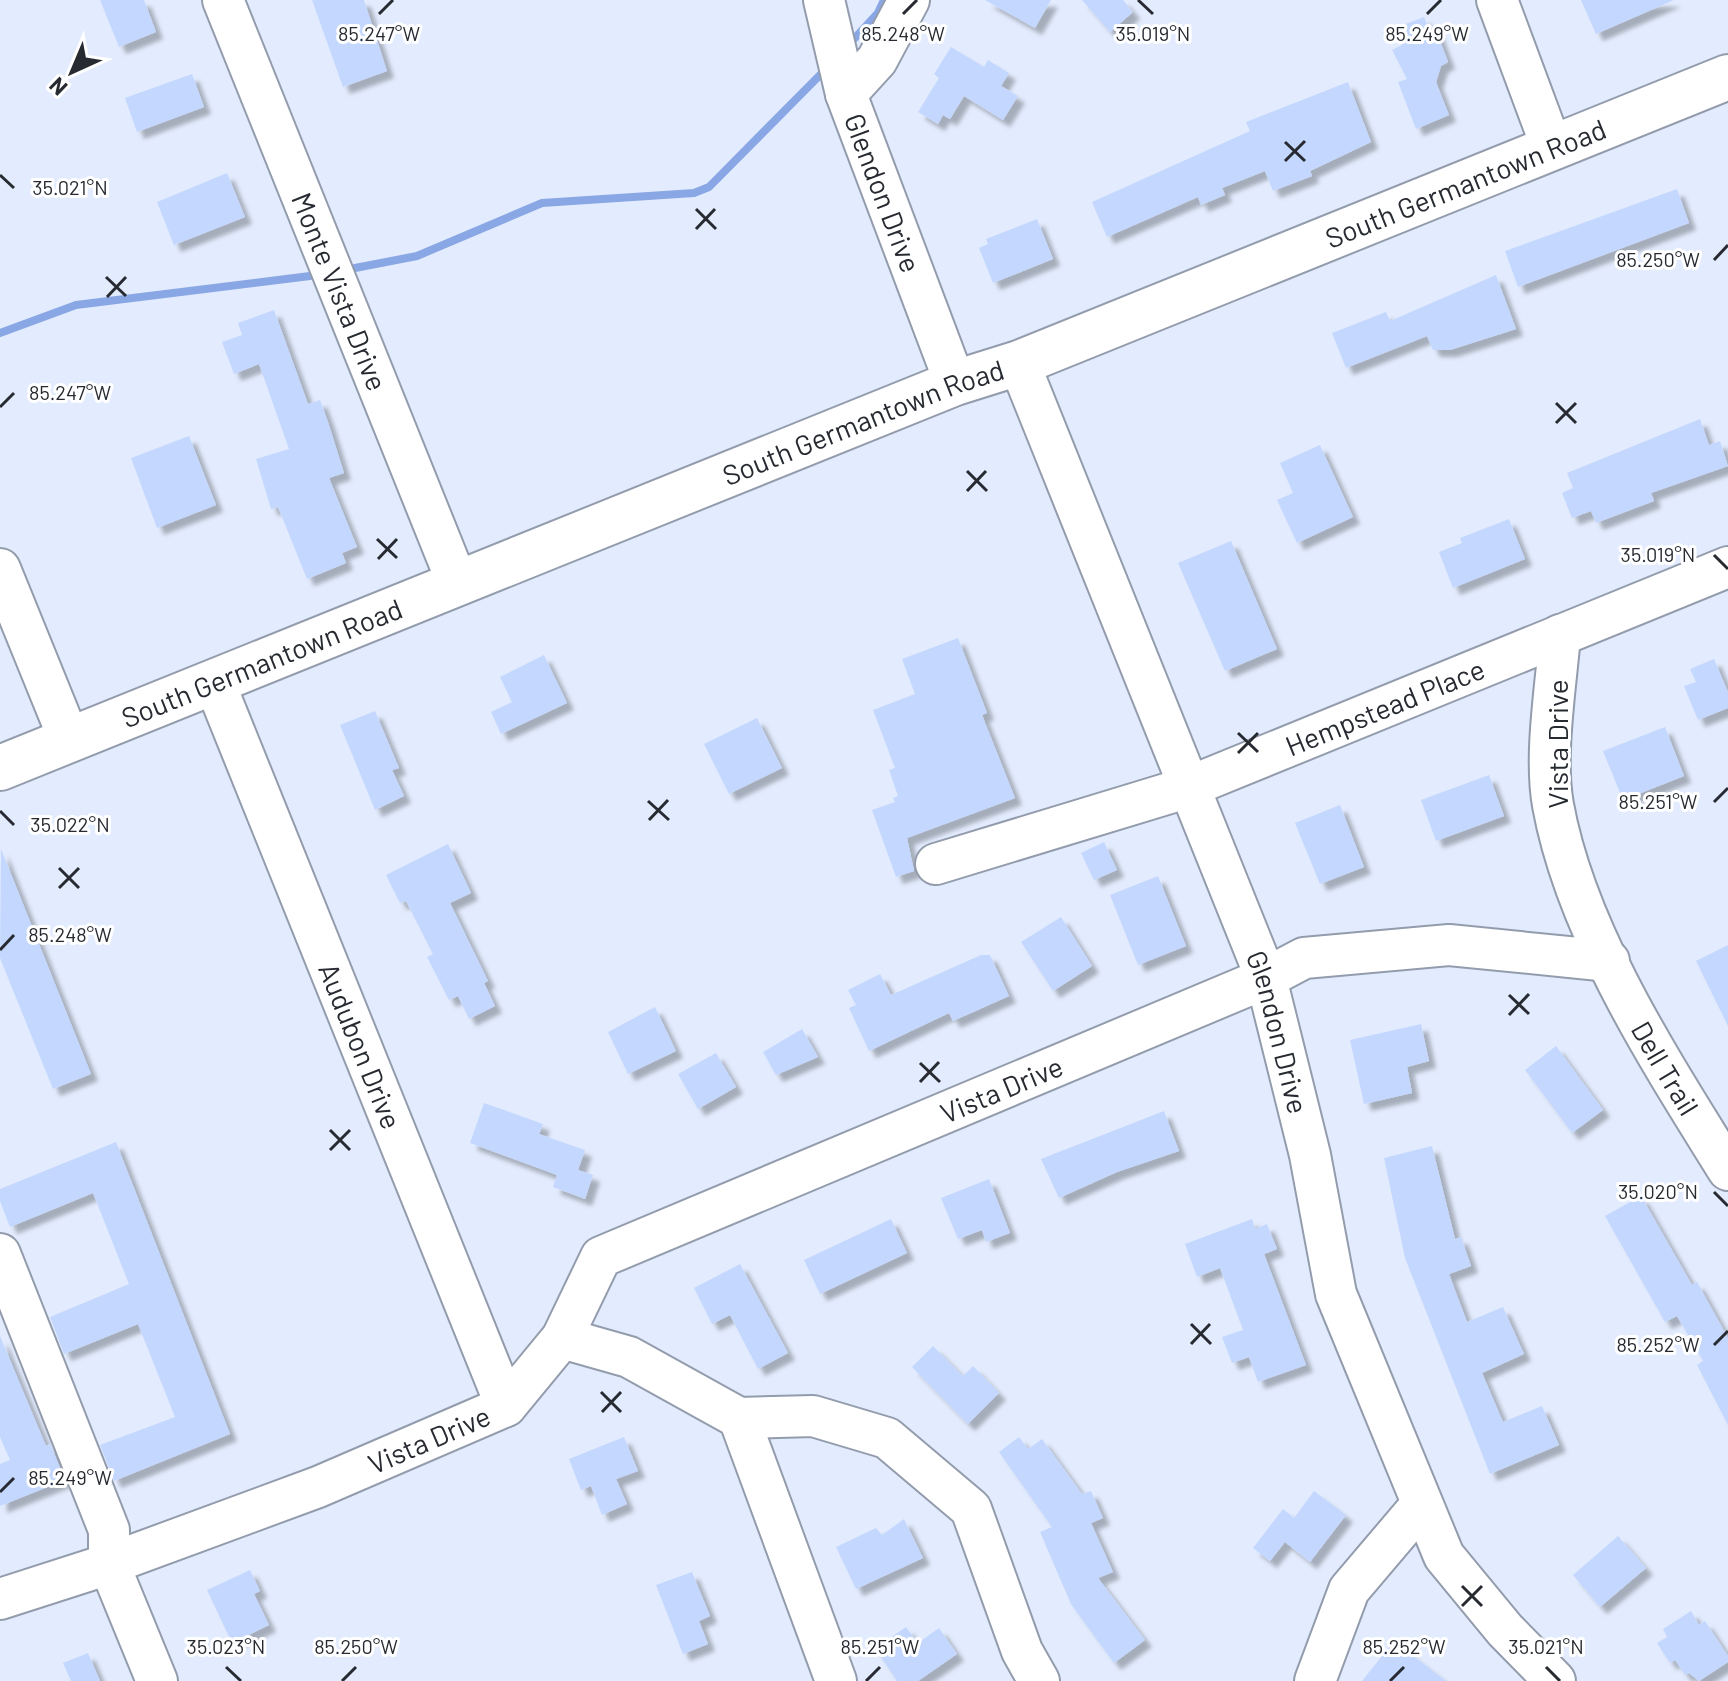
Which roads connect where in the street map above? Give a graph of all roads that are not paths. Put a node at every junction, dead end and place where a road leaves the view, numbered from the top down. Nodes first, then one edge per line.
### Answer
1 (223, 0) edge
2 (824, 0) edge
3 (909, 0) edge
4 (1497, 0) edge
5 (1728, 77) edge
6 (846, 94) junction
7 (1552, 148) junction
8 (1019, 363) junction
9 (955, 383) junction
10 (1728, 567) edge
11 (0, 569) edge
12 (457, 582) junction
13 (1560, 635) junction
14 (215, 684) junction
15 (69, 739) junction
16 (0, 768) edge
17 (1186, 788) junction
18 (936, 864) dead end
19 (1609, 961) junction
20 (1266, 978) junction
21 (1728, 1170) edge
22 (0, 1254) edge
23 (562, 1338) junction
24 (506, 1406) junction
25 (739, 1418) junction
26 (1422, 1504) junction
27 (109, 1564) junction
28 (0, 1599) edge
29 (157, 1681) edge
30 (836, 1681) edge
31 (1039, 1681) edge
32 (1315, 1681) edge
33 (1555, 1681) edge

1 - 12 street, Monte Vista Drive
2 - 6 street, Glendon Drive
3 - 6 street
4 - 7 street
5 - 7 main road, South Germantown Road
6 - 9 street, Glendon Drive
7 - 8 main road, South Germantown Road
8 - 9 main road, South Germantown Road
8 - 17 street, Glendon Drive
9 - 12 main road, South Germantown Road
10 - 13 street
11 - 15 street
12 - 14 main road, South Germantown Road
13 - 17 street, Hempstead Place
13 - 19 street, Vista Drive
14 - 15 main road, South Germantown Road
14 - 24 street, Audubon Drive
15 - 16 main road, South Germantown Road
17 - 18 street, Hempstead Place
17 - 20 street, Glendon Drive
19 - 20 street, Vista Drive
19 - 21 street, Dell Trail
20 - 23 street, Vista Drive
20 - 26 street, Glendon Drive
22 - 27 street
23 - 24 street, Vista Drive
23 - 25 street
24 - 27 street, Vista Drive
25 - 30 street
25 - 31 street
26 - 32 street
26 - 33 street, Glendon Drive
27 - 28 street, Vista Drive
27 - 29 street

